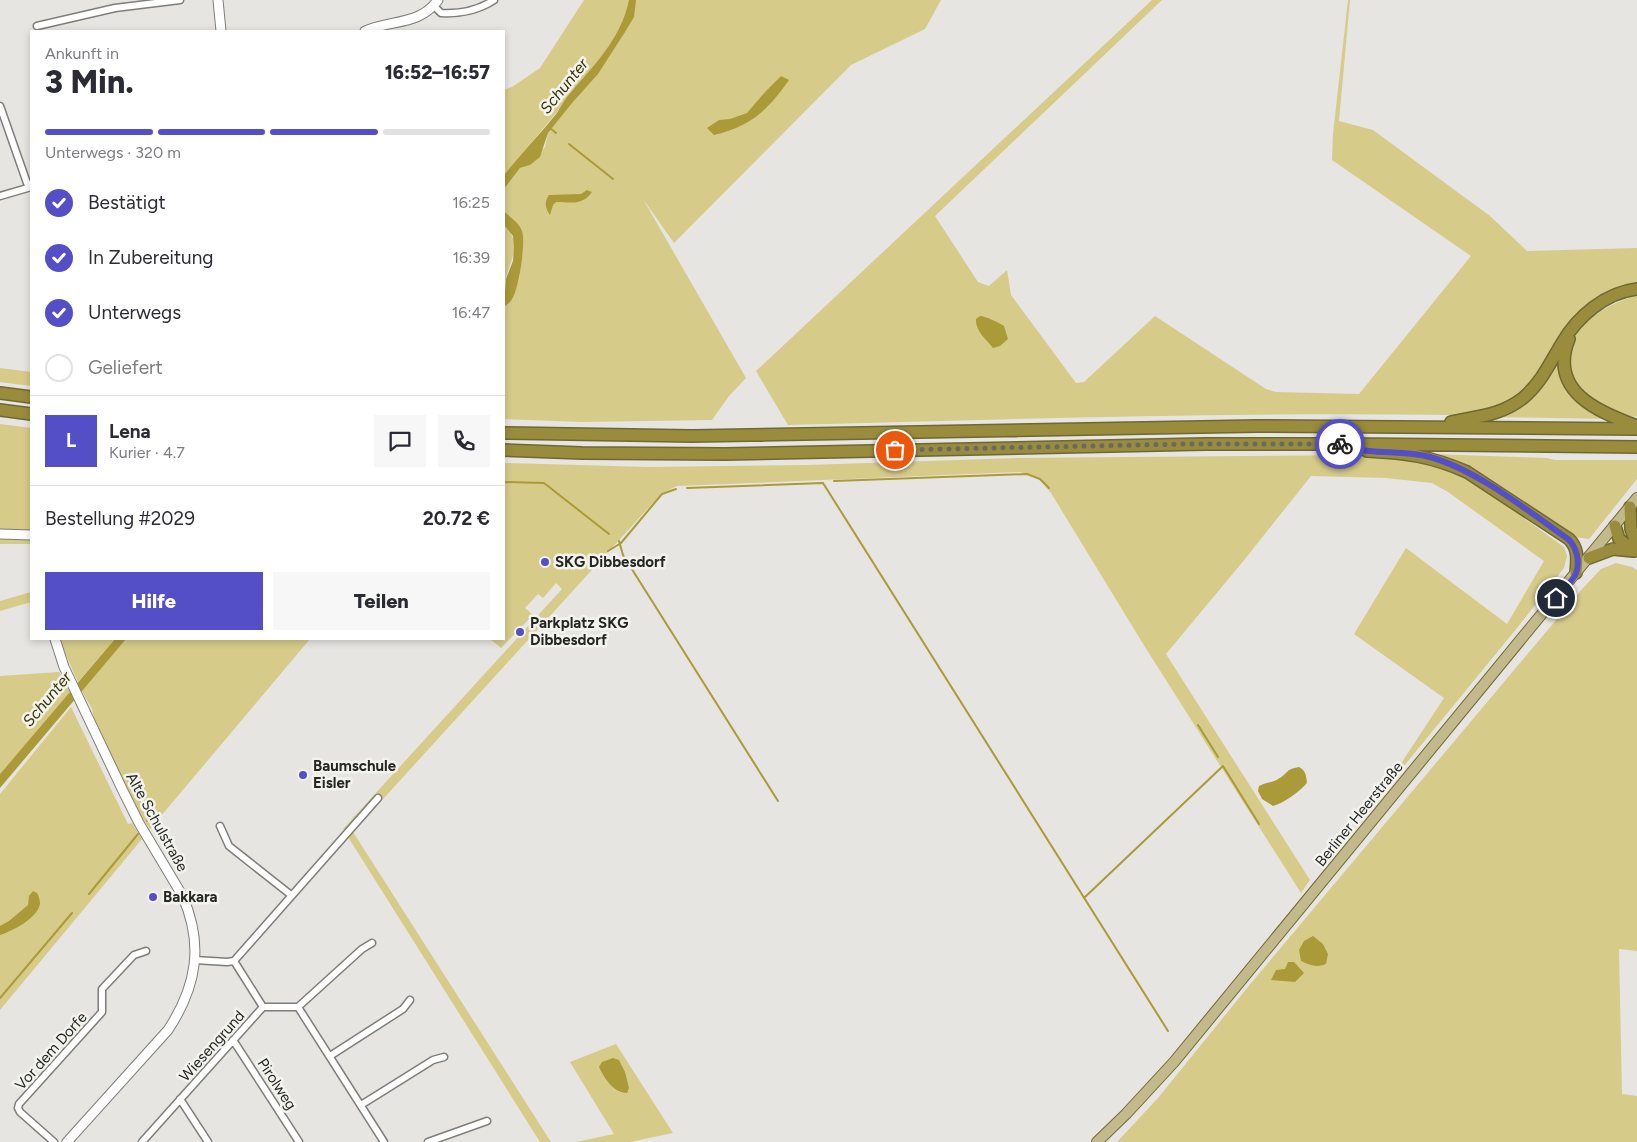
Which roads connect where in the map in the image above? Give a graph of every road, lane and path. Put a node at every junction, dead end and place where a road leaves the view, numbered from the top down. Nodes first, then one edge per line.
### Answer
1 (180, 0) edge
2 (218, 0) edge
3 (494, 0) edge
4 (436, 3) edge
5 (36, 26) dead end
6 (221, 30) edge
7 (368, 30) edge
8 (0, 106) edge
9 (30, 185) edge
10 (30, 186) edge
11 (0, 196) edge
12 (1637, 289) edge
13 (1582, 316) junction
14 (0, 393) edge
15 (30, 397) edge
16 (0, 410) edge
17 (30, 414) edge
18 (1435, 426) junction
19 (1637, 428) edge
20 (505, 433) edge
21 (1350, 444) junction
22 (1637, 448) edge
23 (505, 450) edge
24 (1634, 503) edge
25 (1615, 526) junction
26 (0, 534) edge
27 (30, 534) edge
28 (1636, 550) edge
29 (1588, 558) junction
30 (1576, 574) junction
31 (55, 640) edge
32 (378, 798) dead end
33 (220, 826) dead end
34 (291, 895) junction
35 (372, 942) dead end
36 (146, 951) dead end
37 (196, 960) junction
38 (234, 961) junction
39 (410, 1000) dead end
40 (264, 1007) junction
41 (298, 1007) junction
42 (233, 1040) junction
43 (330, 1056) junction
44 (444, 1056) dead end
45 (180, 1099) junction
46 (361, 1105) junction
47 (486, 1121) dead end
48 (54, 1142) edge
49 (67, 1142) edge
50 (142, 1142) edge
51 (208, 1142) edge
52 (299, 1142) edge
53 (384, 1142) edge
54 (428, 1142) edge
55 (1097, 1142) edge

1 - 5 street
2 - 6 street
3 - 4 street
4 - 7 street
8 - 9 street
10 - 11 street
12 - 13 highway
13 - 18 highway
13 - 19 highway
14 - 15 highway
16 - 17 highway
18 - 19 highway
18 - 20 highway
21 - 22 highway
21 - 23 highway
21 - 30 highway
24 - 25 main road, Berliner Heerstraße
24 - 28 highway
25 - 28 highway
25 - 29 main road, Berliner Heerstraße
26 - 27 street
28 - 29 highway
29 - 30 main road, Berliner Heerstraße
30 - 55 main road, Berliner Heerstraße
31 - 37 street, Alte Schulstraße
32 - 34 street
33 - 34 street
34 - 38 street
35 - 41 street
36 - 48 street, Vor dem Dorfe
37 - 38 street
37 - 49 street, Alte Schulstraße
38 - 40 street, Wiesengrund
39 - 43 street
40 - 41 street
40 - 42 street, Wiesengrund
41 - 43 street
42 - 45 street, Wiesengrund
42 - 52 street, Pirolweg
43 - 46 street
44 - 46 street
45 - 50 street, Wiesengrund
45 - 51 street
46 - 53 street
47 - 54 street

